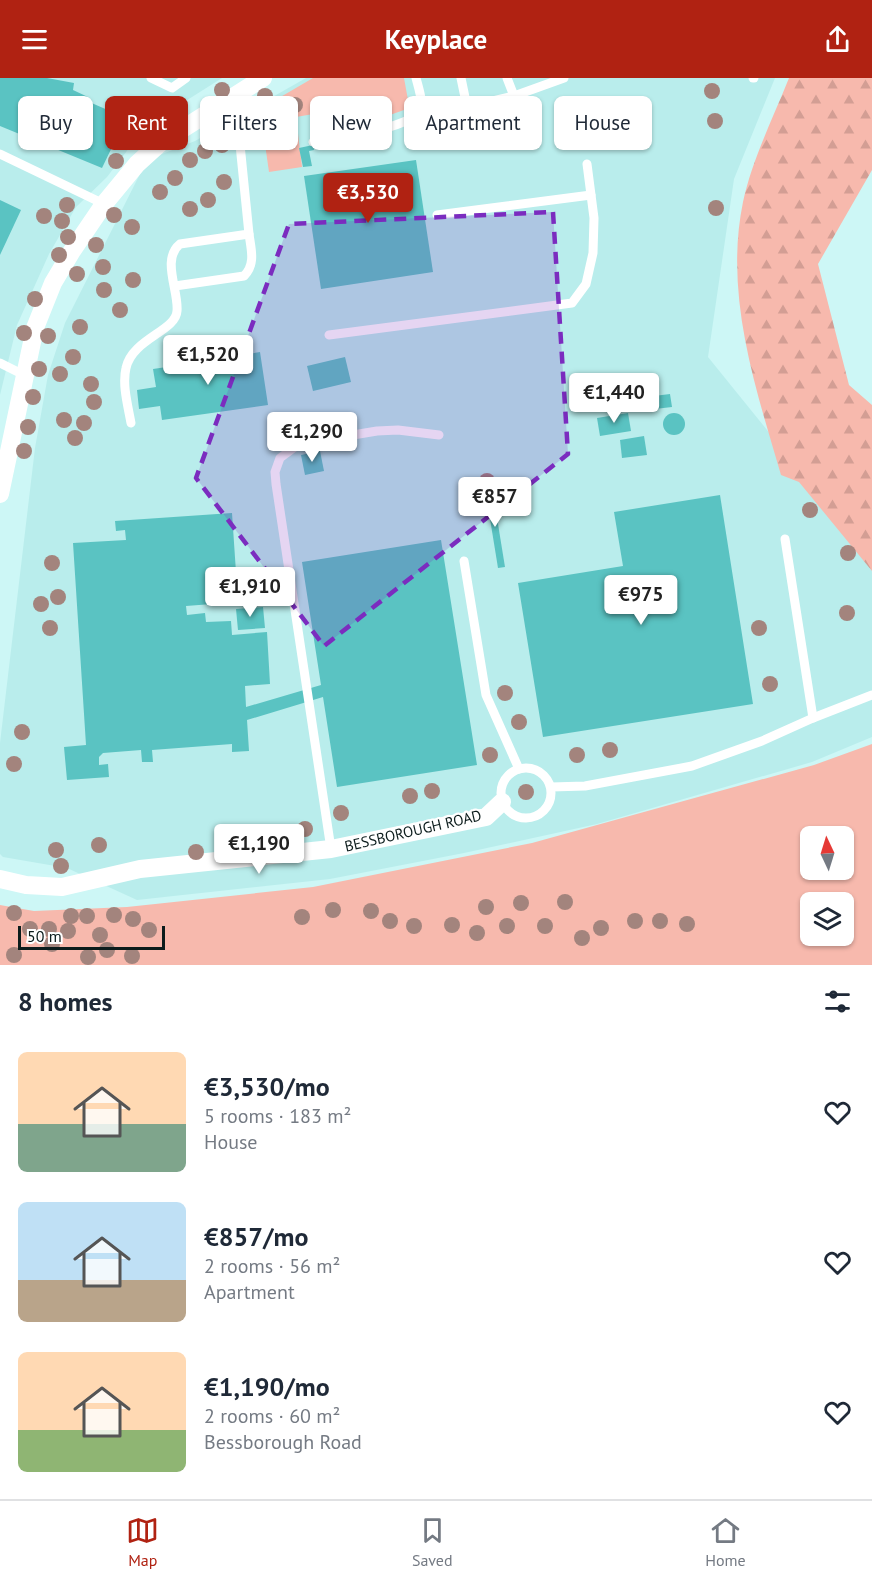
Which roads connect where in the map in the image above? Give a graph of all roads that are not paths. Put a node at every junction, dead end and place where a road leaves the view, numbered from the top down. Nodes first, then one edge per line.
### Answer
1 (151, 78) edge
2 (186, 78) edge
3 (262, 78) edge
4 (416, 78) edge
5 (461, 78) edge
6 (507, 78) edge
7 (564, 78) edge
8 (235, 95) junction
9 (465, 96) edge
10 (514, 96) joint
11 (392, 127) edge
12 (0, 154) edge
13 (587, 164) dead end
14 (591, 195) junction
15 (104, 204) junction
16 (437, 214) dead end
17 (249, 234) junction
18 (175, 286) junction
19 (329, 335) dead end
20 (0, 363) edge
21 (24, 375) junction
22 (130, 423) dead end
23 (439, 435) dead end
24 (0, 494) edge
25 (785, 539) dead end
26 (464, 561) dead end
27 (872, 695) edge
28 (813, 718) junction
29 (519, 769) junction
30 (551, 787) junction
31 (502, 802) junction
32 (331, 849) junction
33 (0, 879) edge

1 - 2 lane
3 - 8 street
4 - 11 lane
5 - 9 lane
6 - 10 lane
7 - 10 lane
8 - 15 street
8 - 17 lane
12 - 15 lane
13 - 14 lane
14 - 16 lane
14 - 19 lane
15 - 21 street
17 - 18 lane
17 - 18 lane
18 - 22 lane
20 - 21 lane
21 - 24 street
23 - 32 lane
25 - 28 lane
26 - 29 lane
27 - 28 lane
28 - 30 lane
29 - 30 lane
29 - 31 lane
30 - 31 lane
31 - 32 street, BESSBOROUGH ROAD
32 - 33 street, BESSBOROUGH ROAD

